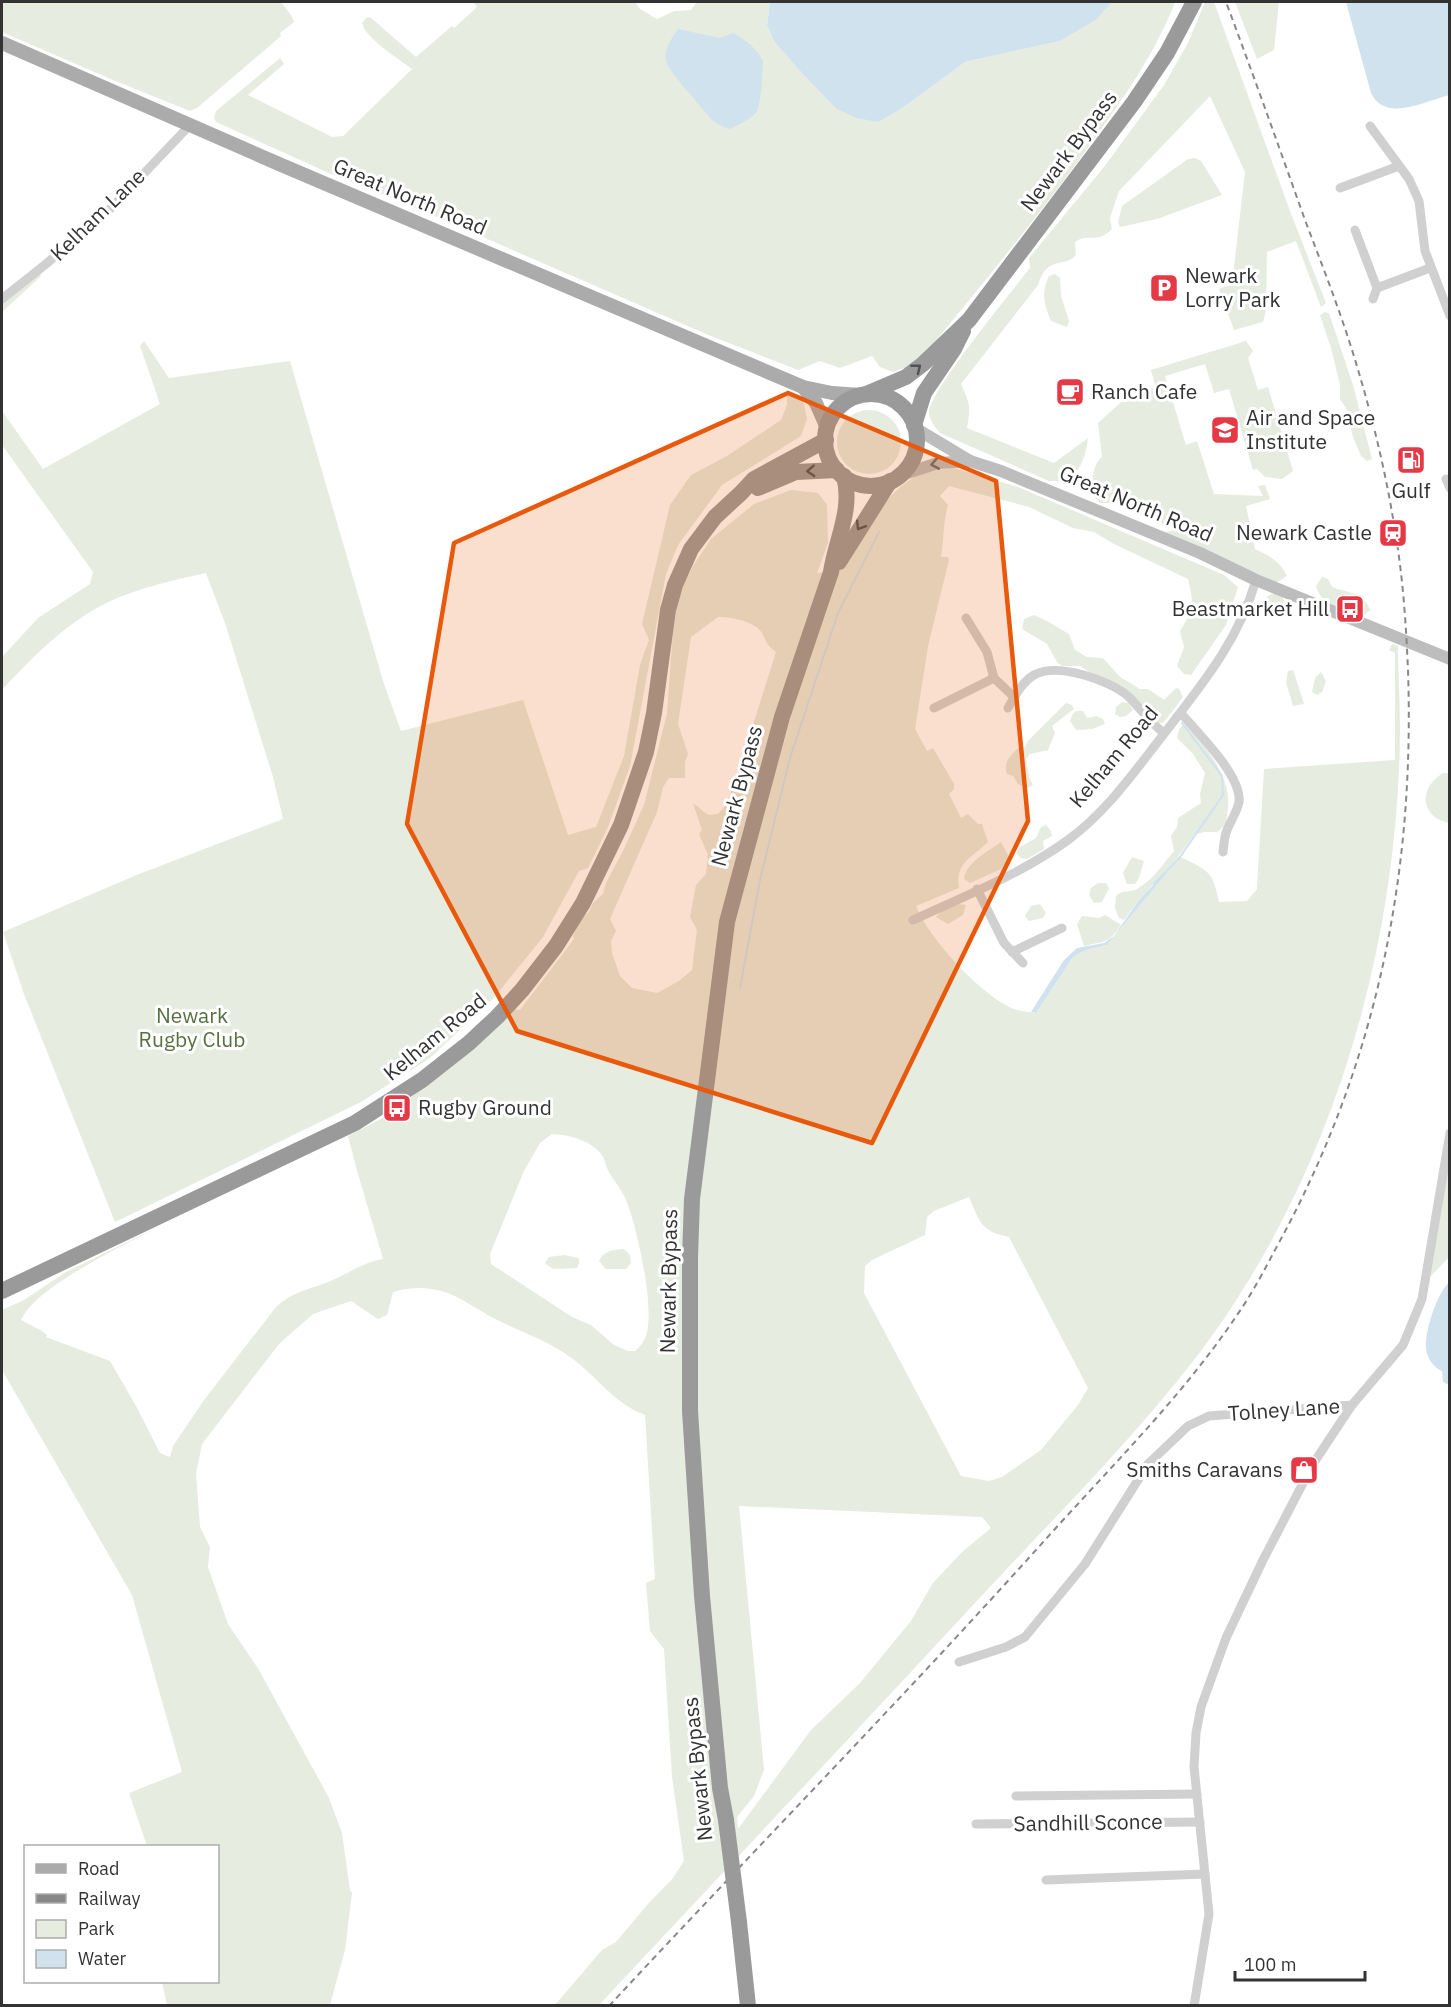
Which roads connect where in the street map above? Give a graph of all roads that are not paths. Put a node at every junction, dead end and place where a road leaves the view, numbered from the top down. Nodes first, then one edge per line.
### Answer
1 (1194, 2) edge
2 (2, 43) edge
3 (190, 125) junction
4 (1370, 126) dead end
5 (1399, 166) junction
6 (1340, 188) dead end
7 (1355, 230) dead end
8 (1430, 268) junction
9 (1377, 288) junction
10 (2, 299) edge
11 (1373, 299) dead end
12 (1449, 316) edge
13 (969, 320) junction
14 (803, 387) junction
15 (863, 395) junction
16 (915, 427) junction
17 (826, 434) junction
18 (970, 461) junction
19 (840, 473) junction
20 (896, 478) junction
21 (741, 493) junction
22 (831, 572) junction
23 (1256, 580) junction
24 (966, 618) dead end
25 (1449, 659) edge
26 (994, 678) junction
27 (936, 695) dead end
28 (1014, 697) junction
29 (1008, 708) dead end
30 (1180, 713) junction
31 (1164, 734) junction
32 (1223, 852) dead end
33 (977, 890) junction
34 (913, 920) dead end
35 (1062, 928) dead end
36 (1011, 952) junction
37 (1023, 963) dead end
38 (1449, 1133) edge
39 (2, 1291) edge
40 (1352, 1405) junction
41 (959, 1662) dead end
42 (1197, 1794) junction
43 (1016, 1796) dead end
44 (1200, 1822) junction
45 (976, 1824) dead end
46 (1205, 1874) junction
47 (1046, 1880) dead end
48 (748, 2006) edge
49 (1194, 2006) edge

1 - 13 highway, Newark Bypass
2 - 3 main road, Great North Road
3 - 10 street, Kelham Lane
3 - 14 main road, Great North Road
4 - 5 street
5 - 6 street
5 - 8 street
7 - 9 street
8 - 9 street
8 - 12 street
9 - 11 street
15 -> 13 highway, Newark Bypass
13 - 16 highway, Newark Bypass
14 - 15 main road, Great North Road
14 - 17 main road
15 - 16 highway
15 - 17 highway
16 - 18 main road, Great North Road
16 - 20 highway
17 - 19 highway
17 - 21 highway, Kelham Road
18 -> 20 main road, Great North Road
18 - 23 main road, Great North Road
19 - 20 highway
19 -> 21 highway, Kelham Road
19 - 22 highway, Newark Bypass
20 -> 22 highway, Newark Bypass
21 - 39 highway, Kelham Road
22 - 48 highway, Newark Bypass, bridge
23 - 25 main road, Great North Road
23 - 30 street, Kelham Road
24 - 26 street
26 - 27 street
26 - 28 street
28 - 29 street
28 - 31 street
30 - 31 street, Kelham Road
30 - 32 street
31 - 33 street, Kelham Road
33 - 34 street, Kelham Road
33 - 36 street
35 - 36 street
36 - 37 street
38 - 40 street, Tolney Lane
40 - 41 street, Tolney Lane
40 - 42 street
42 - 43 street
42 - 44 street
44 - 45 street, Sandhill Sconce
44 - 46 street
46 - 47 street
46 - 49 street

